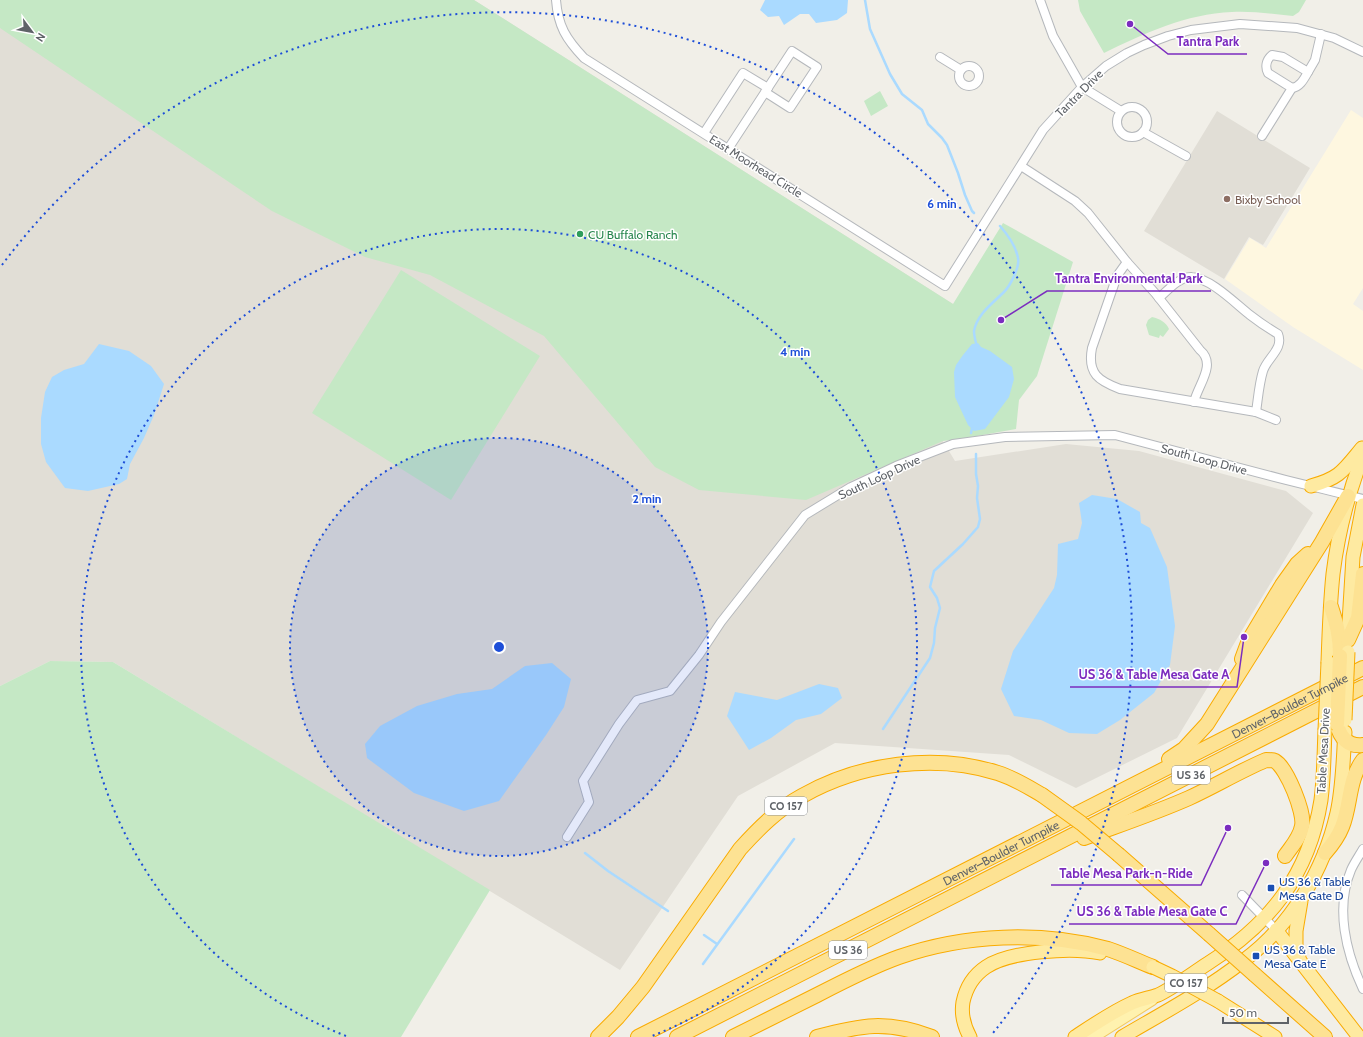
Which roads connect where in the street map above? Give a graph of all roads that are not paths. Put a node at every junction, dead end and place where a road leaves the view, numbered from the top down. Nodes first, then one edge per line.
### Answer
1 (556, 0) edge
2 (1040, 0) edge
3 (1321, 34) junction
4 (1363, 52) edge
5 (940, 57) dead end
6 (961, 70) dead end
7 (1308, 72) junction
8 (1082, 87) junction
9 (1292, 88) junction
10 (767, 90) junction
11 (1121, 111) junction
12 (1143, 132) junction
13 (704, 133) junction
14 (1262, 136) dead end
15 (728, 149) junction
16 (1186, 156) dead end
17 (1021, 166) junction
18 (1127, 262) junction
19 (945, 286) joint
20 (1159, 298) junction
21 (1194, 402) junction
22 (1256, 412) junction
23 (1276, 420) dead end
24 (1363, 447) edge
25 (1363, 455) edge
26 (1311, 486) junction
27 (1348, 496) junction
28 (1363, 499) edge
29 (1363, 506) edge
30 (1363, 574) edge
31 (1331, 607) joint
32 (1341, 653) junction
33 (1363, 668) edge
34 (1363, 687) edge
35 (1336, 725) junction
36 (1344, 740) junction
37 (1363, 745) edge
38 (1363, 760) edge
39 (1113, 796) junction
40 (567, 837) dead end
41 (1311, 839) junction
42 (1363, 849) edge
43 (1325, 853) junction
44 (1285, 856) joint
45 (1018, 863) junction
46 (1242, 895) dead end
47 (1301, 898) junction
48 (1265, 918) junction
49 (1276, 930) junction
50 (1301, 962) junction
51 (1153, 967) junction
52 (1363, 989) edge
53 (1158, 995) junction
54 (1348, 1022) junction
55 (598, 1037) edge
56 (638, 1037) edge
57 (677, 1037) edge
58 (733, 1037) edge
59 (817, 1037) edge
60 (932, 1037) edge
61 (970, 1037) edge
62 (1074, 1037) edge
63 (1092, 1037) edge
64 (1122, 1037) edge
65 (1275, 1037) edge
66 (1325, 1037) edge
67 (1359, 1037) edge
68 (1362, 1037) edge

1 - 13 street, East Moorhead Circle
2 - 8 street
3 - 4 street, Tantra Drive
3 - 7 street
3 - 8 street, Tantra Drive
5 - 6 street
7 - 9 street
7 - 9 street
8 - 11 street
8 - 17 street, Tantra Drive
9 - 14 street
10 - 10 street
10 - 13 street
10 - 15 street
11 - 12 street
11 - 12 street
12 - 16 street
13 - 15 street, East Moorhead Circle
15 - 19 street, East Moorhead Circle
17 - 18 street
17 - 19 street, Tantra Drive
18 - 20 street
18 - 21 street
20 - 21 street
20 - 22 street
21 - 22 street
22 - 23 street
24 - 26 highway
25 - 27 highway
26 - 27 street, South Loop Drive
26 - 40 street, South Loop Drive
27 - 28 street, South Loop Drive
27 - 31 highway
27 - 39 highway
29 - 32 highway
30 - 32 highway
31 - 32 highway
32 - 35 highway, bridge
33 - 39 highway, Denver–Boulder Turnpike / US 36
34 - 45 highway, Denver–Boulder Turnpike / US 36
35 - 36 highway
35 - 41 highway, Table Mesa Drive
36 - 37 highway
36 - 43 highway, Table Mesa Drive
38 - 43 highway
39 - 56 highway, Denver–Boulder Turnpike / US 36
41 - 44 highway
41 - 48 highway, Table Mesa Drive
42 - 52 street
43 - 47 highway, Table Mesa Drive
44 - 45 highway
45 - 57 highway, Denver–Boulder Turnpike / US 36
46 - 48 street
47 - 49 highway, Table Mesa Drive
47 - 50 highway
48 - 49 street
48 - 53 highway, Table Mesa Drive
49 - 50 highway
49 - 64 highway, Table Mesa Drive
50 - 54 highway
51 - 58 highway, CO 157
51 - 61 highway
51 - 65 highway, CO 157, bridge
53 - 62 highway, Table Mesa Drive
53 - 63 main road
54 - 67 highway
54 - 68 highway
55 - 66 highway, CO 157, bridge
59 - 60 highway

